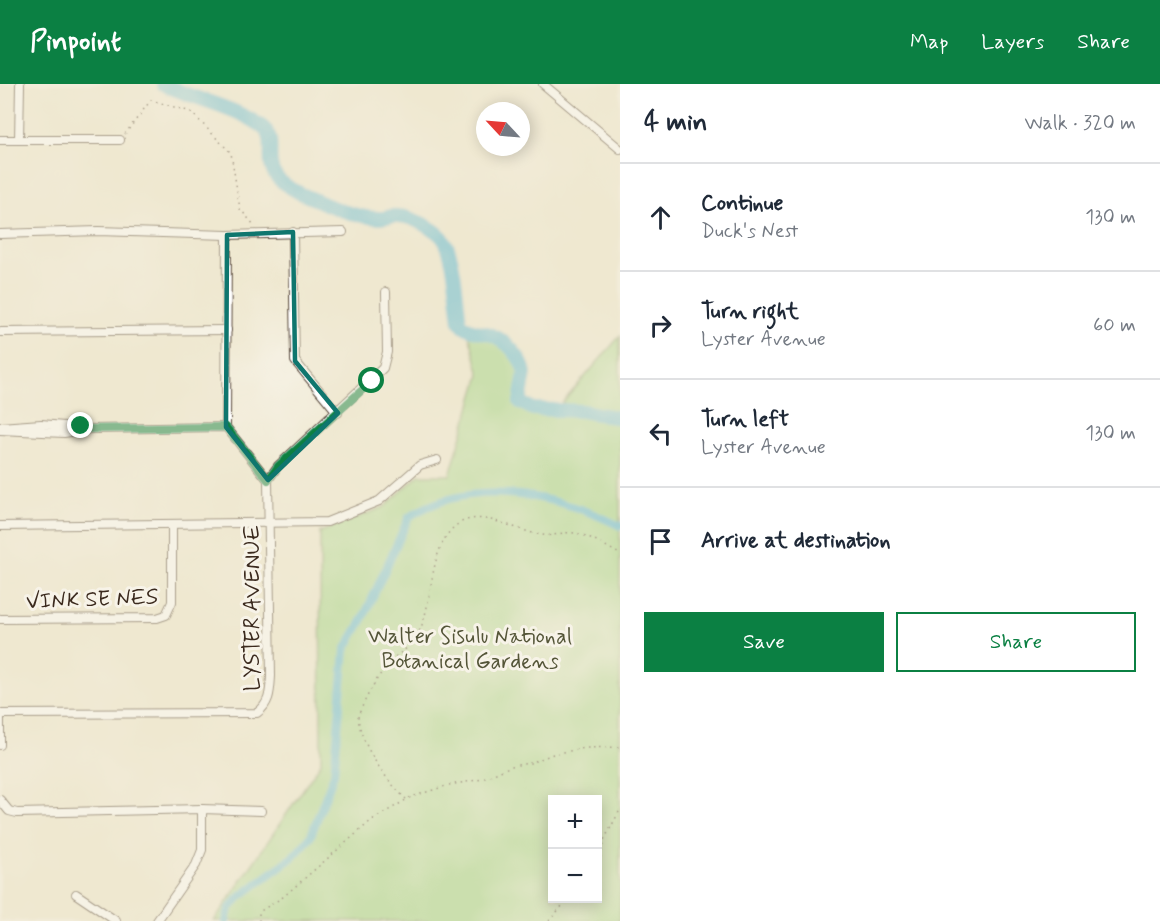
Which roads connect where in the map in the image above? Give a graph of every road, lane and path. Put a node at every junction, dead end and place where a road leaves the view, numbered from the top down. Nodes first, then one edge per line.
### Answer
1 (20, 84) edge
2 (543, 84) edge
3 (0, 140) edge
4 (19, 140) junction
5 (120, 140) joint
6 (620, 149) edge
7 (293, 232) junction
8 (343, 232) dead end
9 (261, 233) junction
10 (0, 234) edge
11 (226, 235) junction
12 (386, 292) dead end
13 (227, 330) junction
14 (0, 332) edge
15 (338, 413) junction
16 (226, 427) junction
17 (0, 429) edge
18 (436, 460) dead end
19 (268, 480) junction
20 (172, 525) junction
21 (269, 525) junction
22 (0, 526) edge
23 (620, 554) edge
24 (0, 619) edge
25 (0, 714) edge
26 (0, 745) edge
27 (620, 747) edge
28 (406, 799) junction
29 (0, 800) edge
30 (202, 809) junction
31 (620, 810) edge
32 (261, 811) dead end
33 (602, 849) edge
34 (76, 894) dead end
35 (565, 903) edge
36 (116, 921) edge
37 (157, 921) edge
38 (259, 921) edge
39 (549, 921) edge

1 - 4 street
2 - 6 street
3 - 4 street
4 - 5 street
5 - 9 path
7 - 8 street
7 - 9 street
7 - 15 street
9 - 11 street
10 - 11 street
11 - 13 street
12 - 15 street
13 - 14 street
13 - 16 street
15 - 19 street
16 - 17 street
16 - 19 street
18 - 21 street
19 - 21 street, LYSTER AVENUE
20 - 21 street
20 - 22 street
20 - 24 street, VINK SE NES
21 - 25 street, LYSTER AVENUE
23 - 28 path
25 - 26 street
27 - 28 path
28 - 38 path
29 - 30 street
30 - 32 street
30 - 37 street
31 - 33 path
34 - 36 street
35 - 39 path

